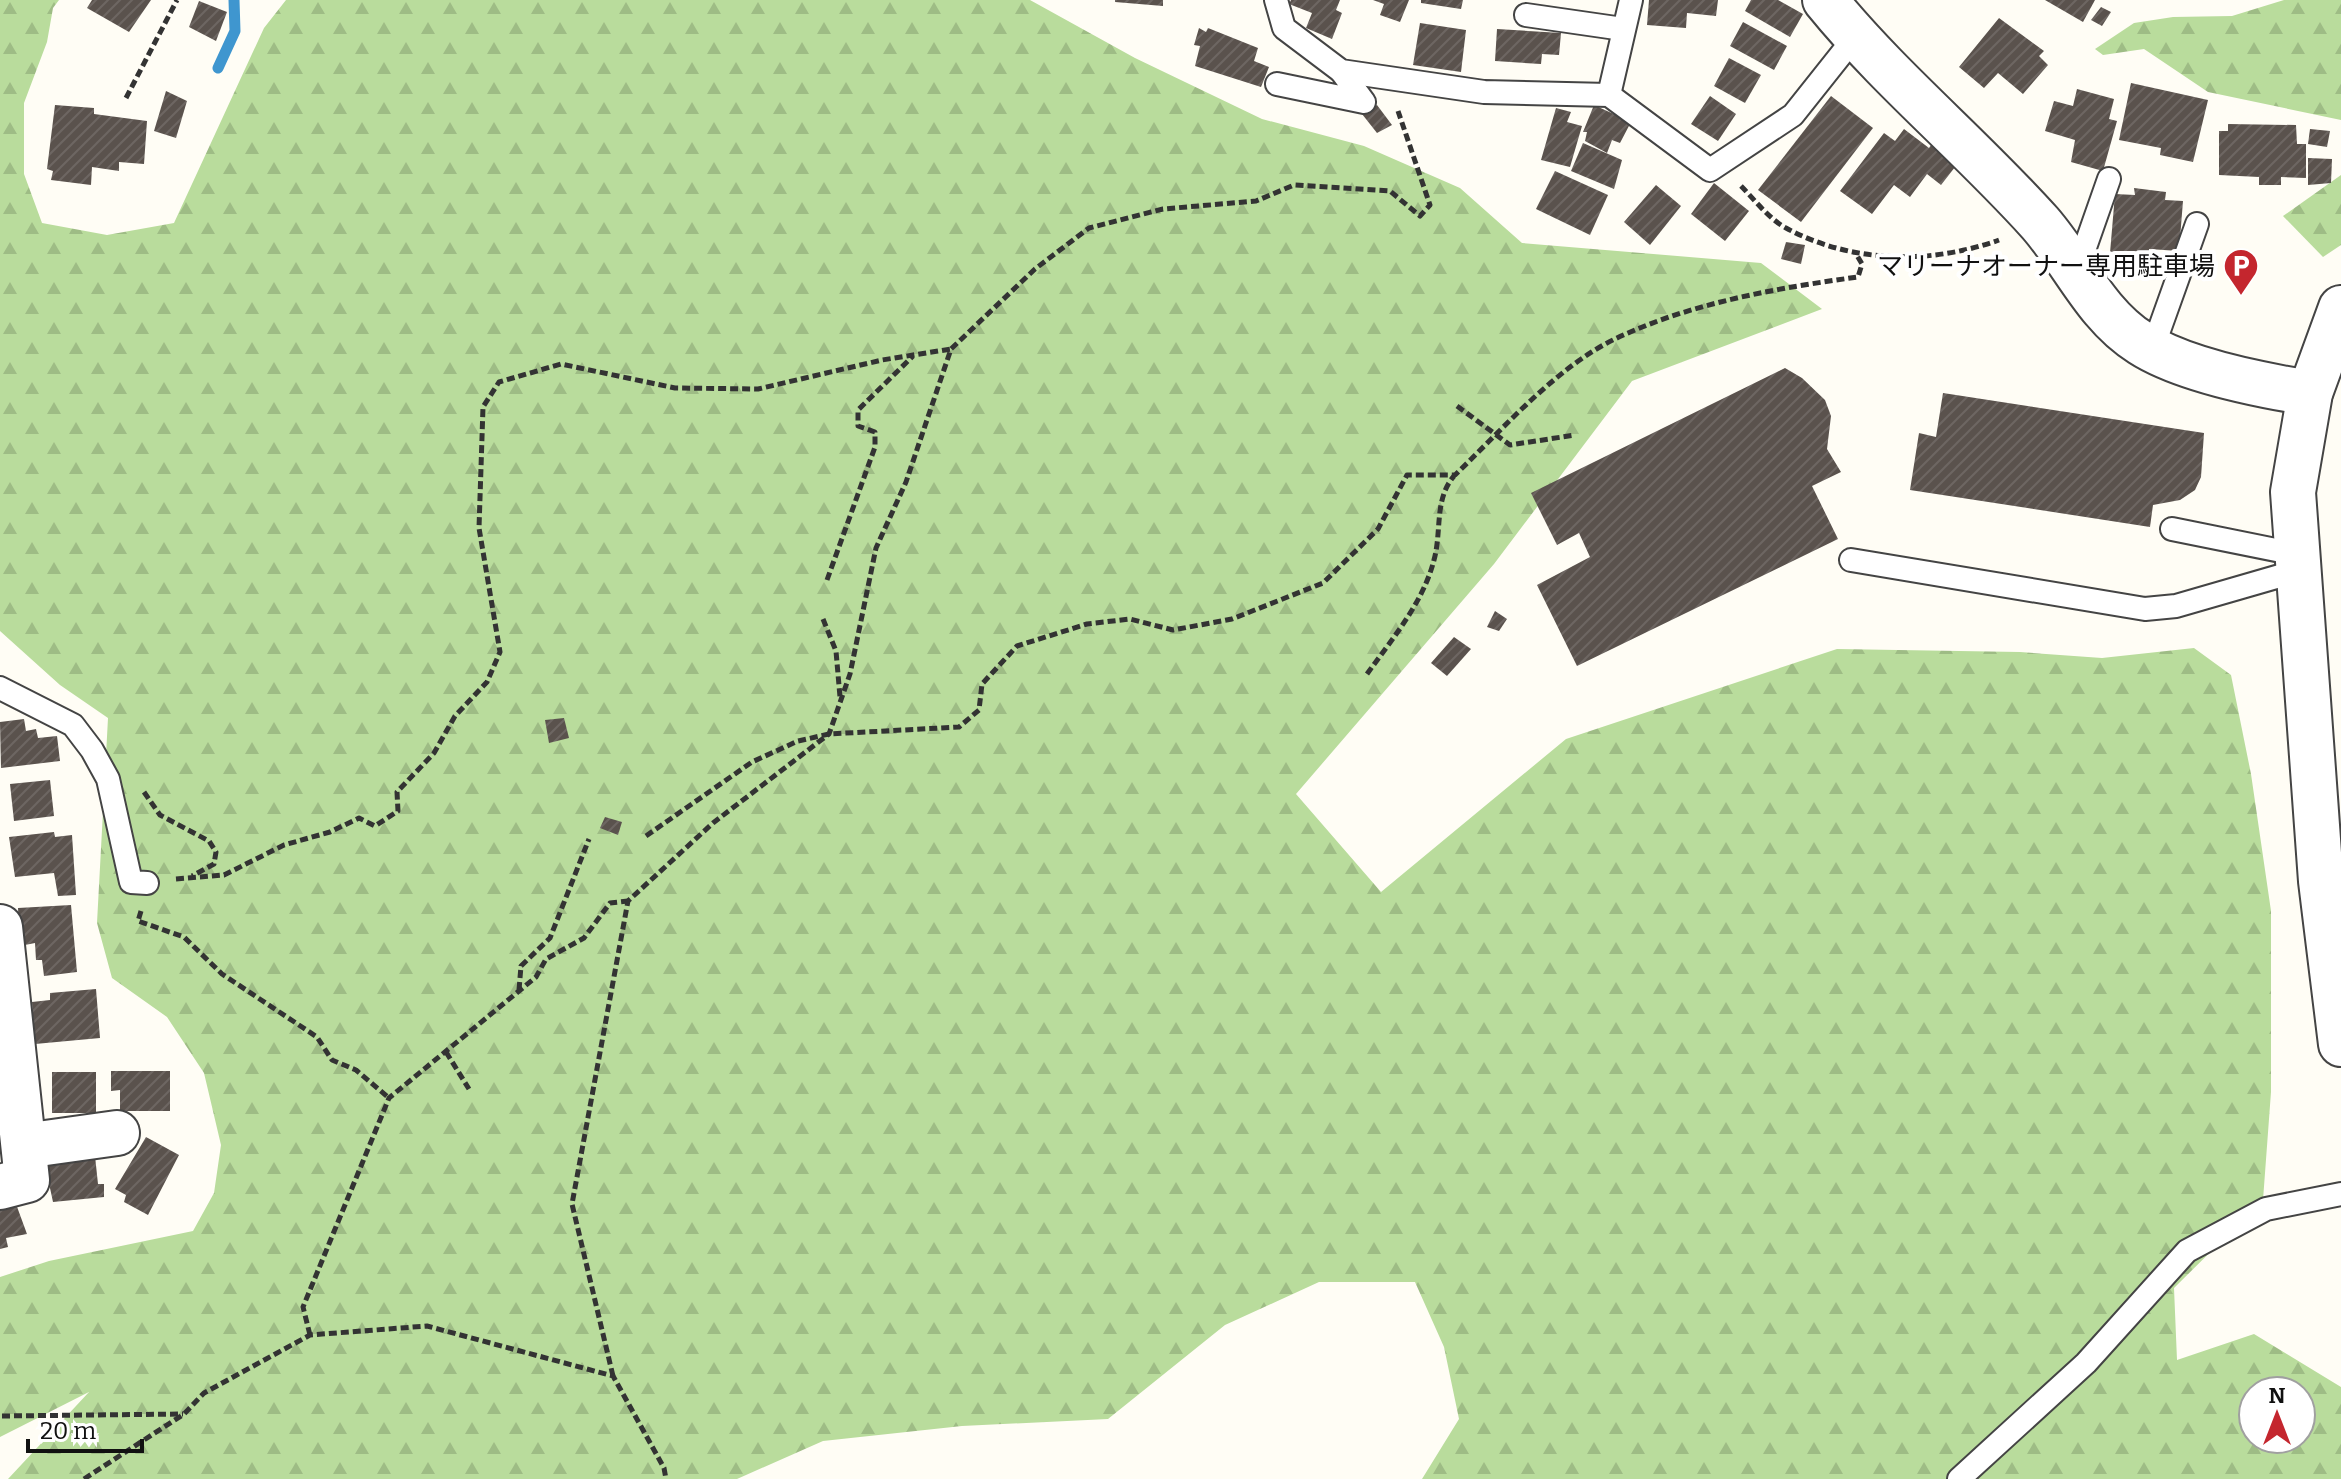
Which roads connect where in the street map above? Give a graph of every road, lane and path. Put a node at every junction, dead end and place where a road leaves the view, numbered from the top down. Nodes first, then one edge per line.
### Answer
1 (177, 0) edge
2 (1276, 0) edge
3 (1631, 0) edge
4 (1825, 0) edge
5 (1526, 15) dead end
6 (1623, 29) junction
7 (1855, 37) junction
8 (1347, 79) junction
9 (1277, 84) dead end
10 (1609, 95) junction
11 (126, 98) dead end
12 (1718, 164) junction
13 (2109, 179) dead end
14 (2197, 224) dead end
15 (2041, 225) junction
16 (1855, 252) junction
17 (2076, 274) junction
18 (2341, 308) edge
19 (951, 349) junction
20 (2152, 350) junction
21 (914, 355) junction
22 (2310, 393) junction
23 (1457, 406) dead end
24 (1496, 435) junction
25 (1575, 435) dead end
26 (1455, 475) junction
27 (2172, 529) dead end
28 (1851, 560) dead end
29 (2297, 562) junction
30 (827, 580) dead end
31 (823, 619) dead end
32 (1367, 674) dead end
33 (0, 688) edge
34 (840, 702) junction
35 (829, 734) junction
36 (92, 750) junction
37 (646, 836) dead end
38 (589, 839) dead end
39 (190, 877) junction
40 (2331, 880) edge
41 (147, 883) junction
42 (628, 901) junction
43 (0, 927) edge
44 (519, 991) junction
45 (2341, 1044) edge
46 (446, 1052) junction
47 (469, 1089) dead end
48 (389, 1098) junction
49 (117, 1133) dead end
50 (24, 1146) junction
51 (0, 1187) edge
52 (2341, 1194) edge
53 (310, 1335) junction
54 (613, 1376) junction
55 (184, 1414) junction
56 (2, 1416) edge
57 (84, 1479) edge
58 (666, 1479) edge
59 (1959, 1479) edge

1 - 11 path
2 - 8 lane
3 - 6 lane
4 - 7 street
5 - 6 lane
6 - 10 lane
7 - 12 lane
7 - 15 street
8 - 9 lane
8 - 10 lane
8 - 19 path
10 - 12 lane
12 - 16 path
13 - 17 lane
14 - 20 lane
15 - 16 path
15 - 17 street
16 - 24 path
17 - 20 street
18 - 22 street
19 - 21 path
19 - 34 path
20 - 22 street
21 - 30 path
21 - 39 path
22 - 29 street
23 - 24 path
24 - 25 path
24 - 26 path
26 - 32 path
26 - 35 path
27 - 29 lane
28 - 29 lane
29 - 40 street
31 - 34 path
33 - 36 lane
34 - 35 path
35 - 37 path
35 - 42 path
36 - 39 path
36 - 41 lane
38 - 44 path
39 - 41 path
40 - 45 street
41 - 48 path
42 - 44 path
42 - 54 path
43 - 50 street
44 - 46 path
46 - 47 path
46 - 48 path
48 - 53 path
49 - 50 street
50 - 51 street
52 - 59 lane
53 - 54 path
53 - 55 path
54 - 58 path
55 - 56 path
55 - 57 path

